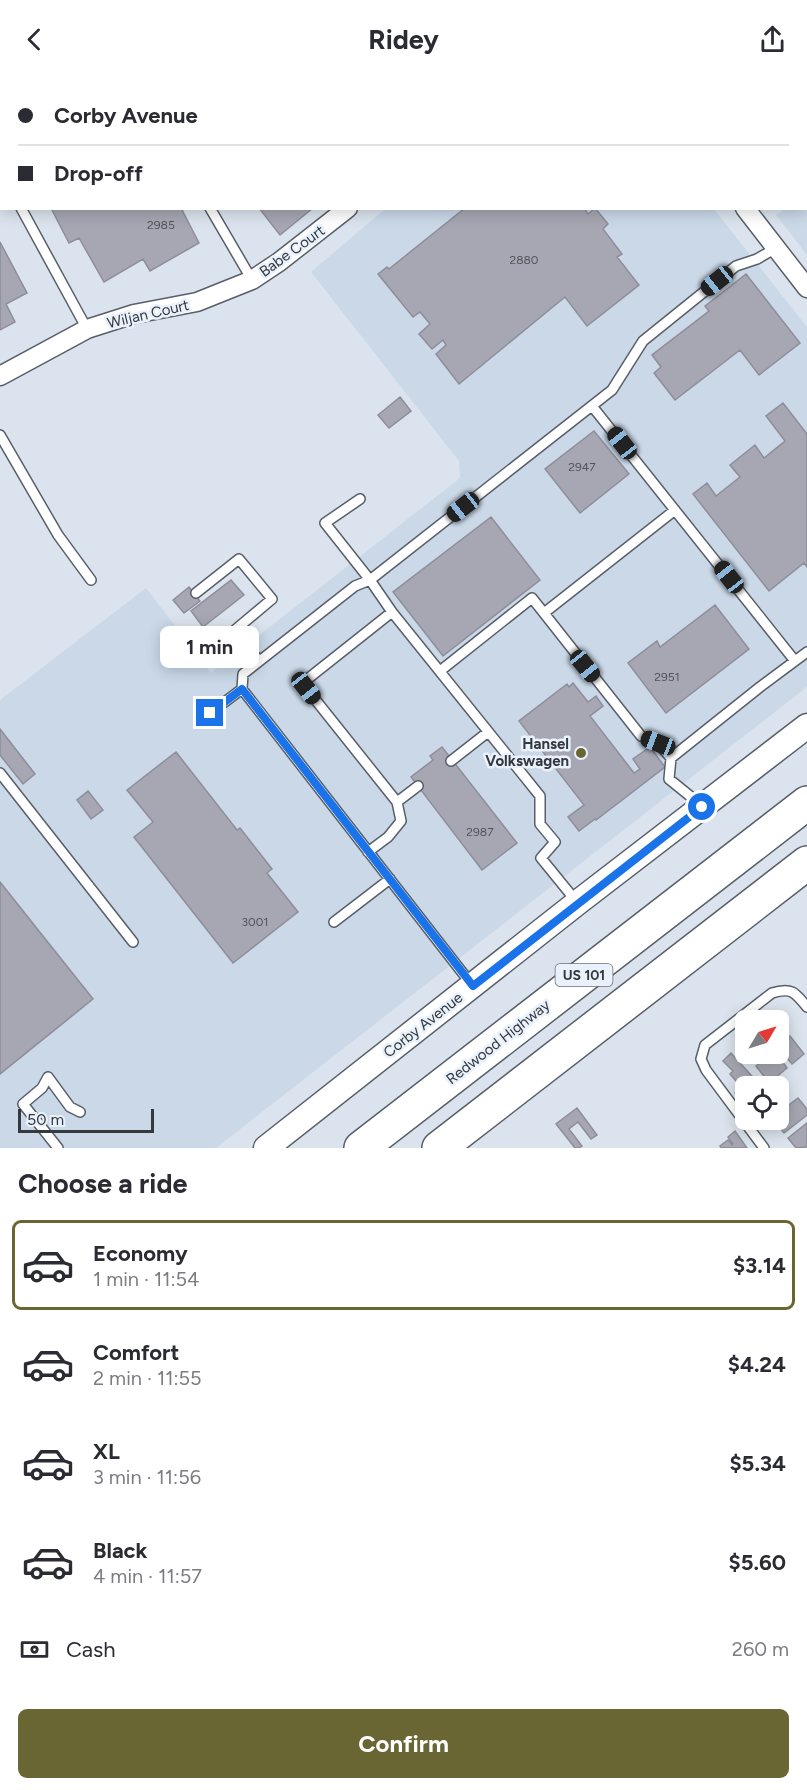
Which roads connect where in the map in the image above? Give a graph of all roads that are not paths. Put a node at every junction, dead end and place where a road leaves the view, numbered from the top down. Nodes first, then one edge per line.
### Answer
1 (22, 210) edge
2 (211, 210) edge
3 (345, 210) edge
4 (747, 210) edge
5 (776, 248) junction
6 (252, 280) junction
7 (233, 288) joint
8 (807, 288) edge
9 (87, 329) junction
10 (0, 376) edge
11 (592, 406) junction
12 (0, 435) edge
13 (360, 499) dead end
14 (675, 510) junction
15 (91, 580) dead end
16 (370, 580) junction
17 (196, 593) dead end
18 (392, 612) junction
19 (544, 613) junction
20 (807, 652) edge
21 (259, 661) junction
22 (795, 661) junction
23 (440, 671) junction
24 (242, 689) junction
25 (210, 713) dead end
26 (807, 726) edge
27 (488, 732) junction
28 (671, 758) junction
29 (451, 761) dead end
30 (0, 773) edge
31 (418, 786) dead end
32 (397, 802) junction
33 (807, 803) edge
34 (702, 807) junction
35 (368, 852) junction
36 (807, 863) edge
37 (390, 879) junction
38 (577, 903) junction
39 (334, 922) dead end
40 (133, 942) dead end
41 (473, 986) junction
42 (807, 1007) edge
43 (80, 1112) dead end
44 (58, 1148) edge
45 (266, 1148) edge
46 (361, 1148) edge
47 (439, 1148) edge
48 (764, 1148) edge

1 - 9 lane
2 - 6 lane
3 - 6 street, Babe Court
4 - 5 street
5 - 8 street
5 - 11 lane
6 - 7 street, Babe Court
7 - 9 street, Wiljan Court
9 - 10 street, Wiljan Court
11 - 14 lane
11 - 16 lane
12 - 15 lane
13 - 16 lane
14 - 19 lane
14 - 22 lane
16 - 18 lane
16 - 21 lane
17 - 21 lane
18 - 23 lane
18 - 32 lane
19 - 23 lane
19 - 28 lane
20 - 22 lane
21 - 24 lane
22 - 28 lane
23 - 27 lane
24 - 25 lane
24 - 35 lane
26 - 34 street, Corby Avenue
27 - 29 lane
27 - 38 lane
28 - 34 lane
30 - 40 lane
31 - 32 lane
32 - 35 lane
33 - 46 highway, Redwood Highway / US 101
34 - 38 street, Corby Avenue
35 - 37 lane
36 - 47 highway, US 101
37 - 39 lane
37 - 41 lane
38 - 41 street, Corby Avenue
41 - 45 street, Corby Avenue
42 - 48 lane
43 - 44 lane

